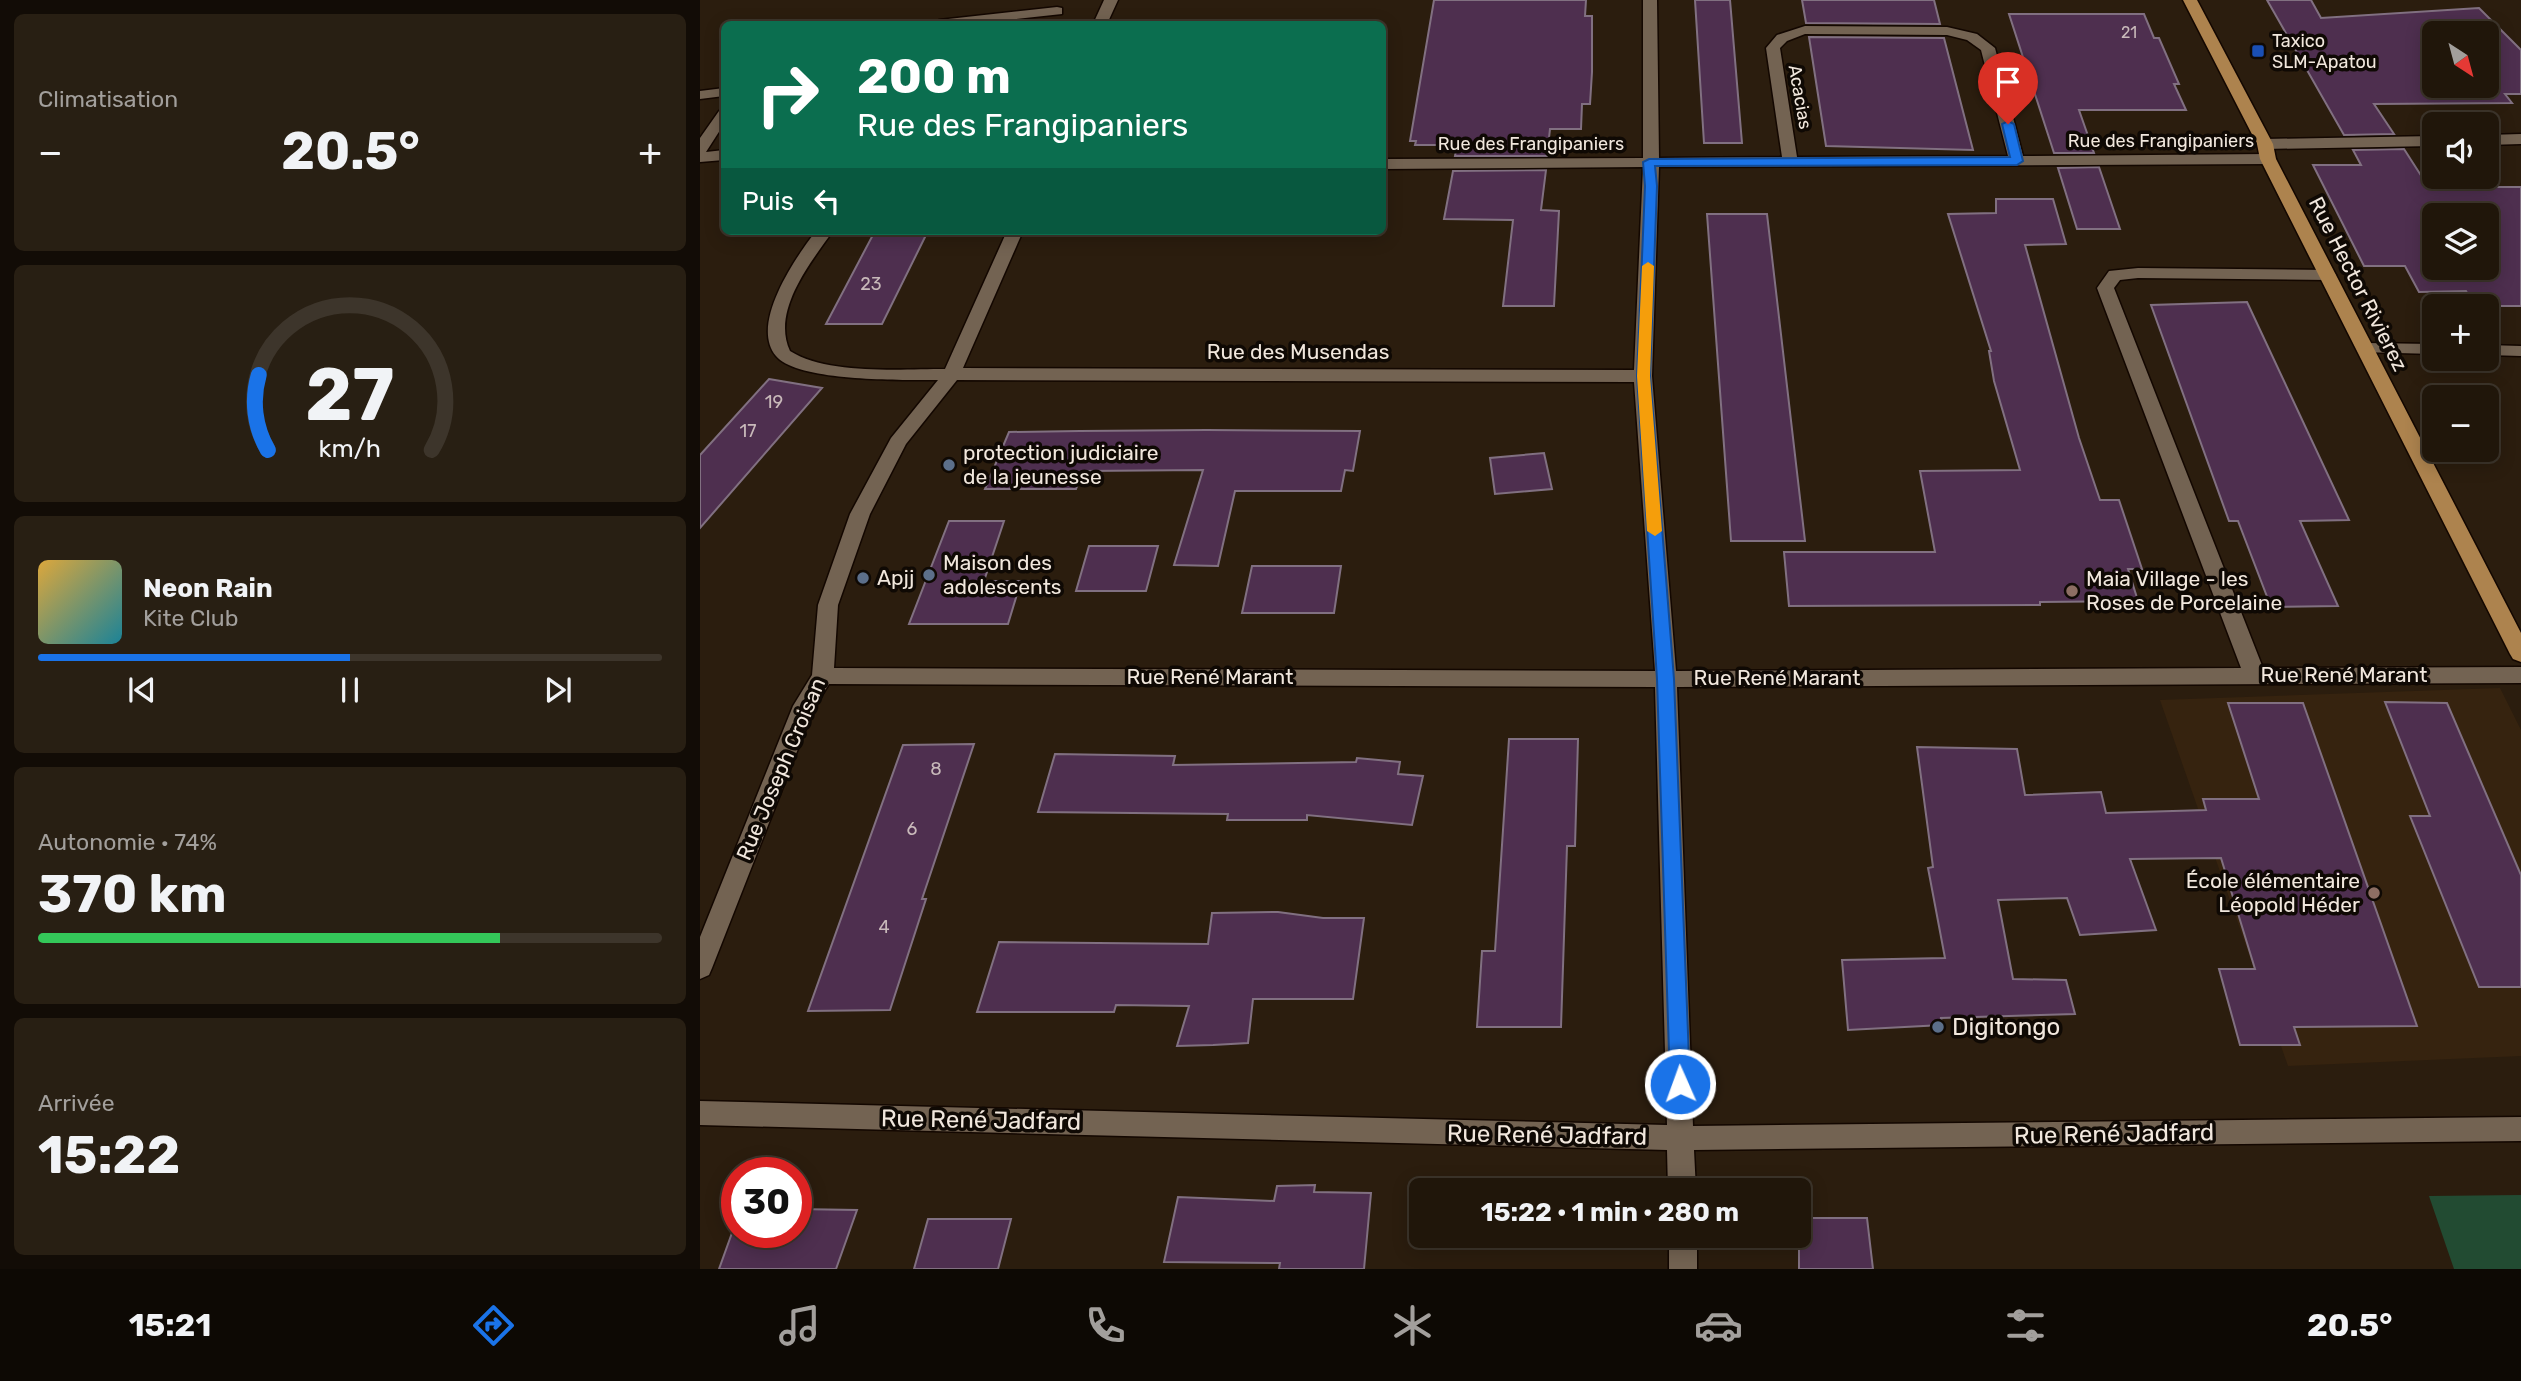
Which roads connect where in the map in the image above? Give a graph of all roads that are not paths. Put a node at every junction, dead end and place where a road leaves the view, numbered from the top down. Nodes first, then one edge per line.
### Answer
1 (1111, 0) edge
2 (1650, 0) edge
3 (2190, 0) edge
4 (1058, 5) edge
5 (958, 21) edge
6 (1050, 21) edge
7 (1101, 21) edge
8 (721, 92) edge
9 (700, 95) edge
10 (721, 118) edge
11 (2521, 139) edge
12 (2499, 140) edge
13 (2422, 142) edge
14 (700, 149) edge
15 (2266, 152) junction
16 (721, 155) edge
17 (700, 156) edge
18 (1789, 160) junction
19 (2017, 161) junction
20 (1649, 162) junction
21 (1386, 163) edge
22 (822, 235) edge
23 (1013, 235) edge
24 (2328, 275) junction
25 (2365, 348) junction
26 (2422, 349) edge
27 (2499, 350) edge
28 (2521, 351) edge
29 (952, 374) junction
30 (1643, 376) junction
31 (2521, 654) edge
32 (2521, 675) edge
33 (822, 676) junction
34 (2255, 676) junction
35 (1665, 679) junction
36 (700, 968) edge
37 (700, 1113) edge
38 (2521, 1129) edge
39 (1682, 1138) junction
40 (1682, 1178) edge
41 (1683, 1248) edge
42 (1683, 1269) edge

1 - 7 street
2 - 20 street
3 - 15 main road, Rue Hector Rivierez
4 - 5 street
4 - 6 street
8 - 9 street
10 - 14 street
11 - 12 street
13 - 15 street, Rue des Frangipaniers
15 - 19 street, Rue des Frangipaniers
15 - 24 main road, Rue Hector Rivierez
16 - 17 street
18 - 19 street, Rue des Frangipaniers
18 - 19 street, Acacias
18 - 20 street, Rue des Frangipaniers
20 - 21 street, Rue des Frangipaniers
20 - 30 street
22 - 29 street, Rue des Musendas
23 - 29 street, Rue Joseph Croisan
24 - 25 main road, Rue Hector Rivierez
24 - 34 street
25 - 26 street
25 - 31 main road, Rue Hector Rivierez
27 - 28 street
29 - 30 street, Rue des Musendas
29 - 33 street, Rue Joseph Croisan
30 - 35 street
32 - 34 street, Rue René Marant
33 - 35 street, Rue René Marant
33 - 36 street, Rue Joseph Croisan
34 - 35 street, Rue René Marant
35 - 39 street
37 - 39 street, Rue René Jadfard
38 - 39 street, Rue René Jadfard
39 - 40 street
41 - 42 street

